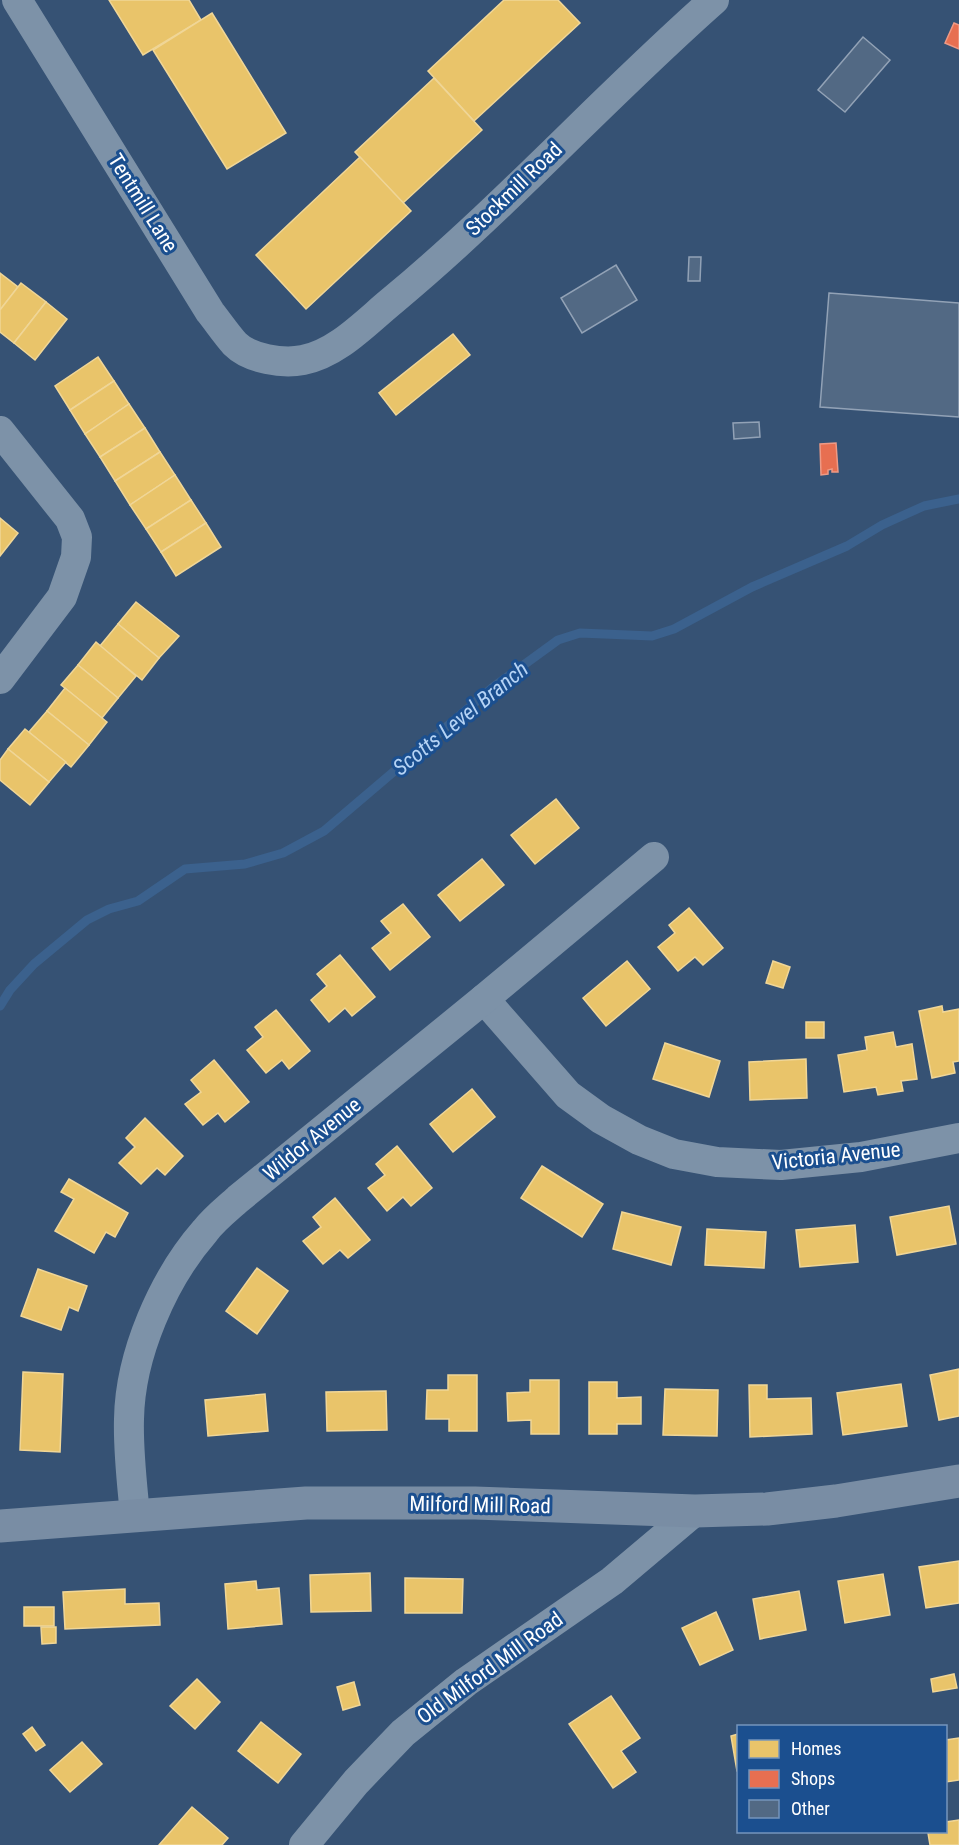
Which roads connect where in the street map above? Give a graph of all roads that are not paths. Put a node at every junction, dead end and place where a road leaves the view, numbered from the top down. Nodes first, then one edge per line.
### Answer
1 (17, 0) edge
2 (714, 0) edge
3 (301, 360) joint
4 (0, 431) edge
5 (2, 672) edge
6 (654, 857) dead end
7 (484, 999) junction
8 (959, 1138) edge
9 (959, 1481) edge
10 (695, 1511) junction
11 (135, 1515) junction
12 (0, 1526) edge
13 (303, 1845) edge

1 - 3 street, Tentmill Lane
2 - 3 street, Stockmill Road
4 - 5 street
6 - 7 street, Wildor Avenue
7 - 8 street, Victoria Avenue
7 - 11 street, Wildor Avenue
9 - 10 main road, Milford Mill Road
10 - 11 main road, Milford Mill Road
10 - 13 street, Old Milford Mill Road
11 - 12 main road, Milford Mill Road

